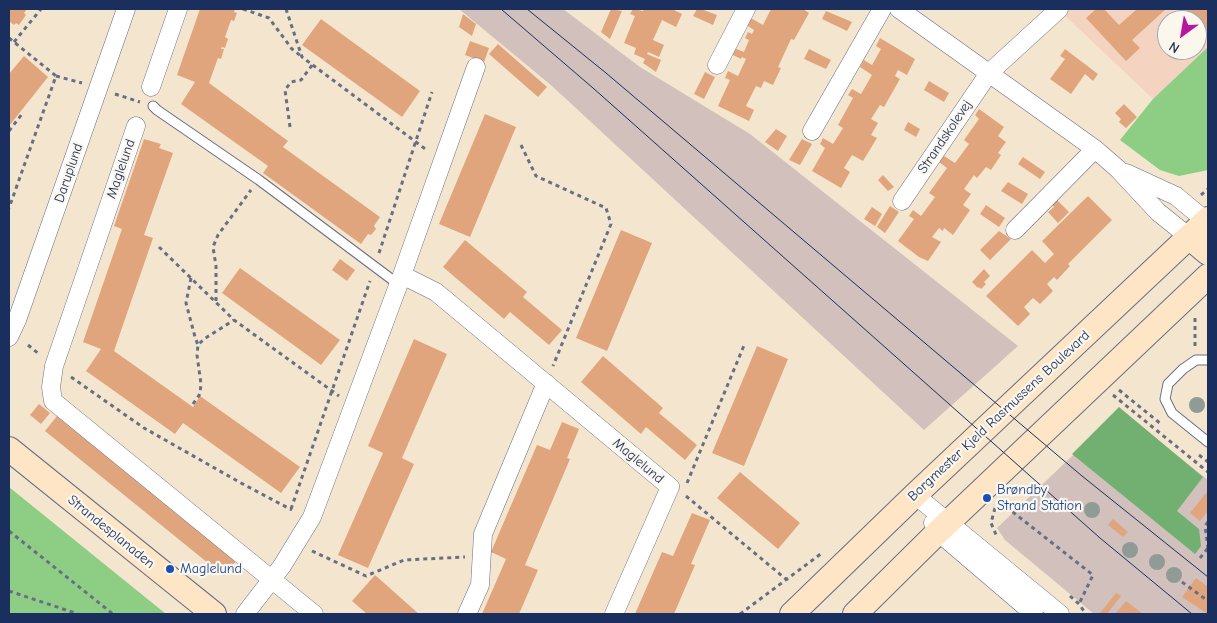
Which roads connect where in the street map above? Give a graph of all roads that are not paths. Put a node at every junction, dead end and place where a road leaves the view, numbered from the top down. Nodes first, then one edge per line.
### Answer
1 (126, 9) edge
2 (178, 9) edge
3 (746, 9) edge
4 (882, 9) edge
5 (899, 9) edge
6 (1059, 9) edge
7 (718, 65) dead end
8 (476, 67) dead end
9 (989, 73) junction
10 (151, 87) dead end
11 (153, 106) road end
12 (136, 126) dead end
13 (812, 132) dead end
14 (1094, 150) junction
15 (1118, 169) junction
16 (902, 201) dead end
17 (1208, 221) edge
18 (1015, 230) dead end
19 (1189, 238) junction
20 (1208, 253) edge
21 (1208, 276) edge
22 (400, 279) junction
23 (9, 337) edge
24 (1208, 360) edge
25 (546, 383) junction
26 (1208, 442) edge
27 (9, 449) edge
28 (915, 495) junction
29 (943, 527) junction
30 (272, 581) junction
31 (214, 614) edge
32 (245, 614) edge
33 (314, 614) edge
34 (467, 614) edge
35 (614, 614) edge
36 (794, 614) edge
37 (855, 614) edge
38 (1034, 614) edge
39 (1060, 614) edge

1 - 23 street, Daruplund
2 - 10 street
3 - 7 street
4 - 13 street
5 - 9 street
6 - 9 street, Strandskolevej
8 - 22 street
9 - 14 street
9 - 16 street, Strandskolevej
11 - 22 lane
12 - 30 street, Maglelund
14 - 15 street
14 - 18 street
15 - 17 street
15 - 19 street
17 - 19 street, Borgmester Kjeld Rasmussens Boulevard
19 - 20 street
19 - 28 street, Borgmester Kjeld Rasmussens Boulevard
21 - 29 street
22 - 25 street, Maglelund
22 - 30 street
24 - 26 lane
25 - 34 street
25 - 35 street, Maglelund
27 - 31 street, Strandesplanaden
28 - 29 street
28 - 36 street, Borgmester Kjeld Rasmussens Boulevard
29 - 37 street
29 - 38 street
29 - 39 street
30 - 32 street
30 - 33 street, Maglelund

